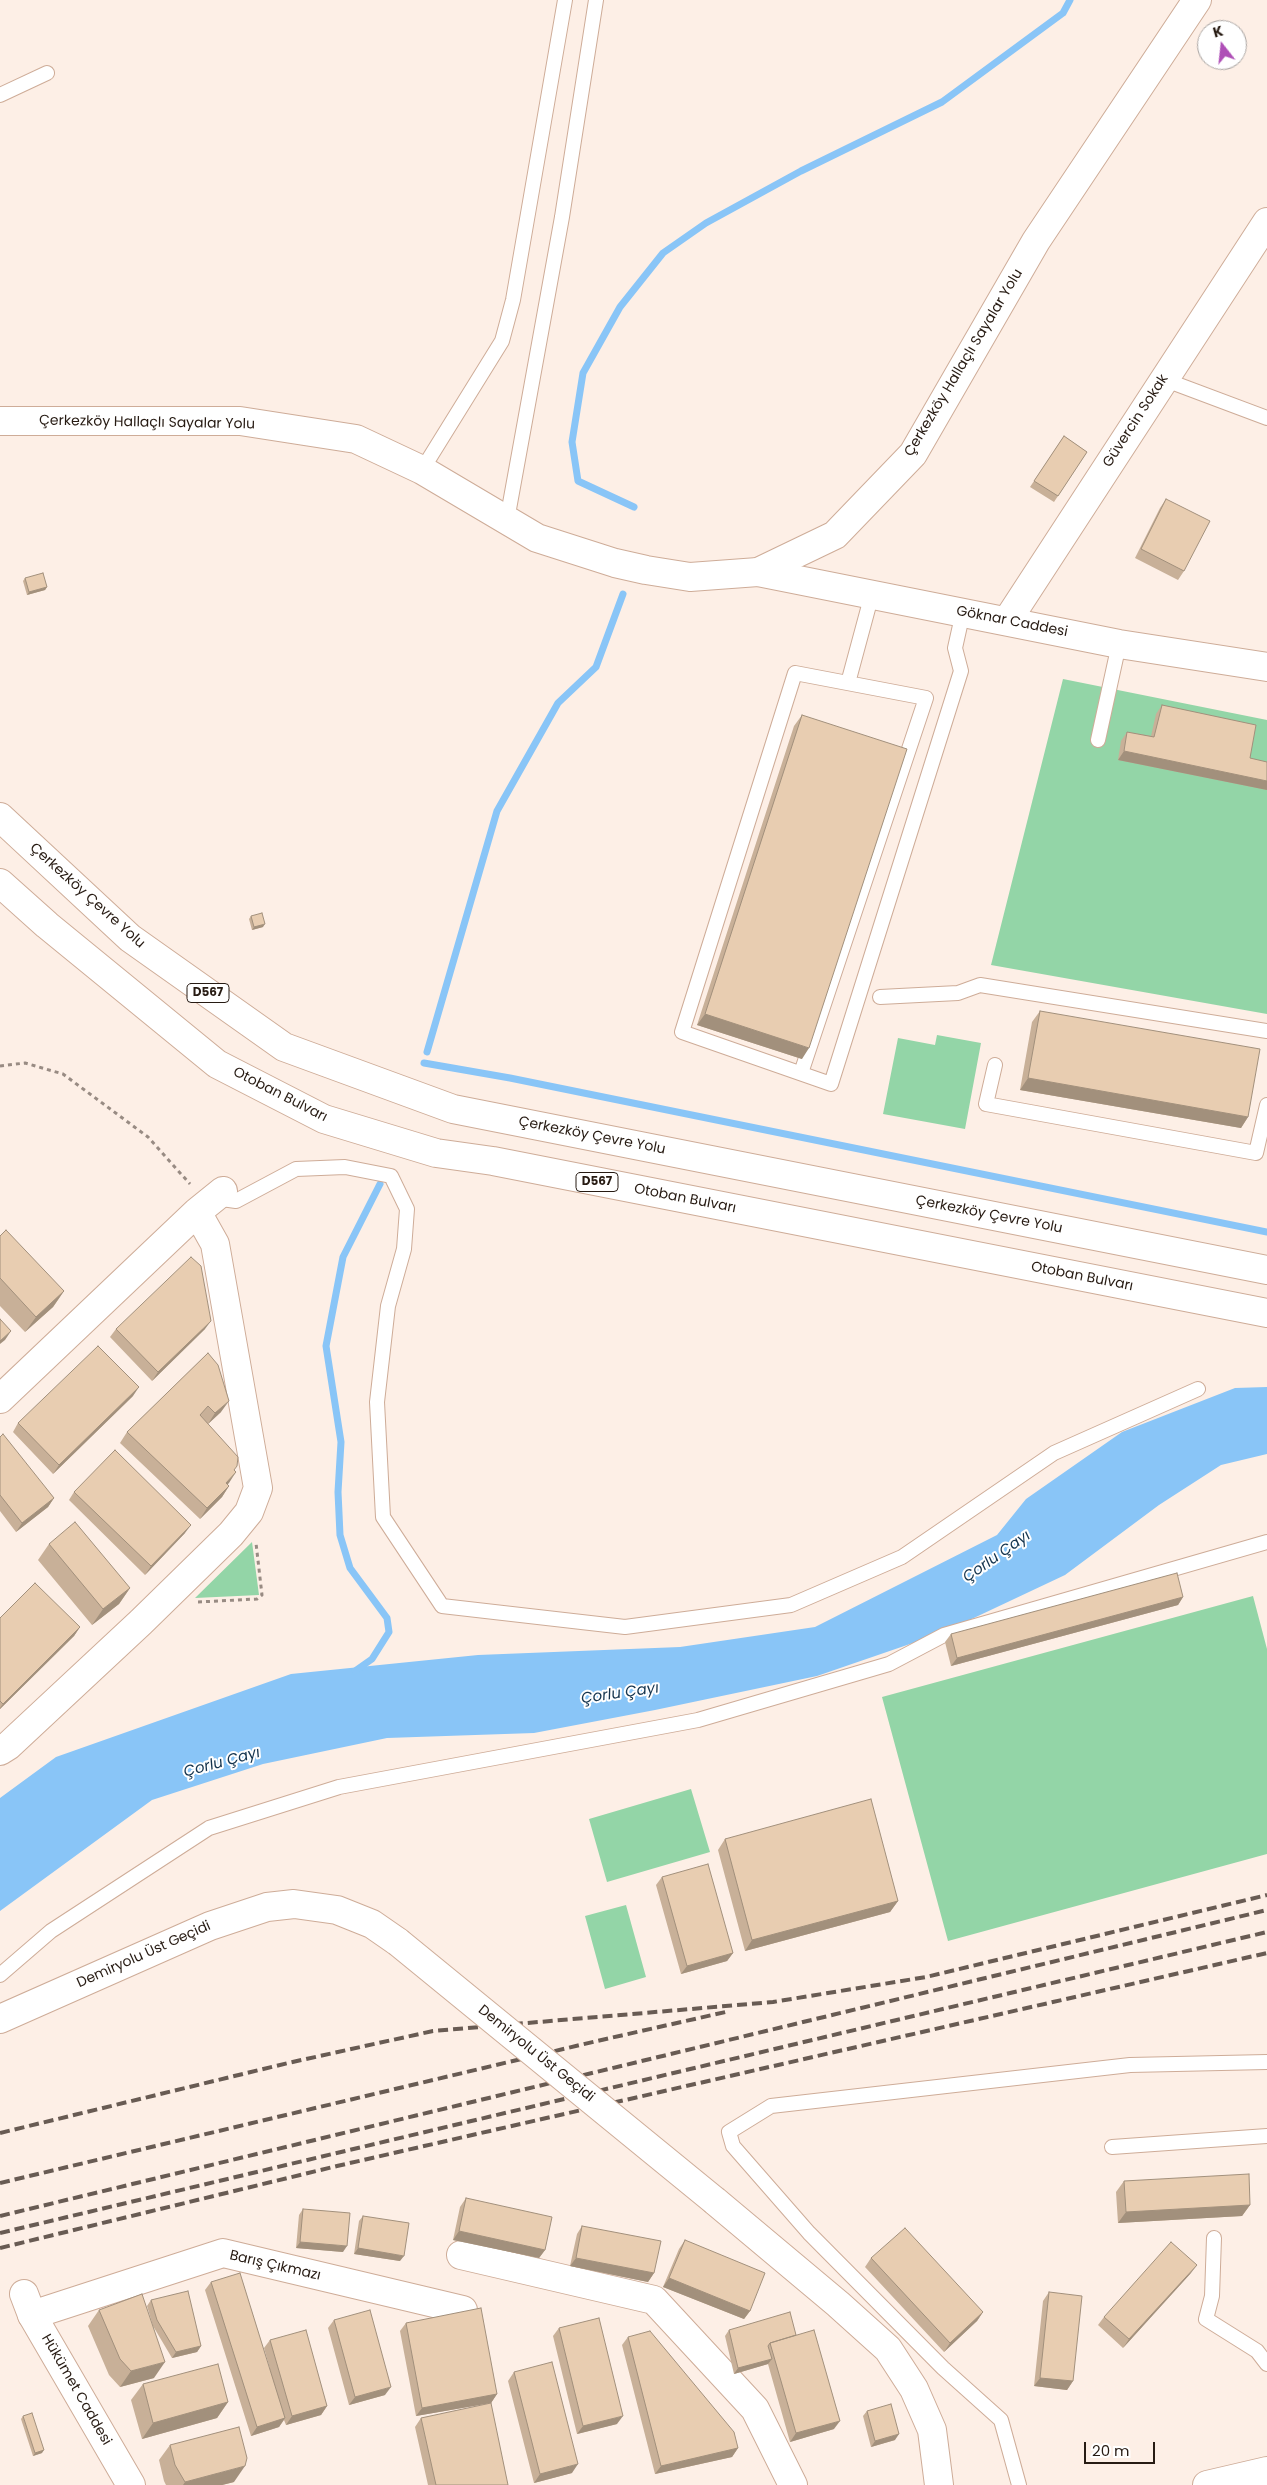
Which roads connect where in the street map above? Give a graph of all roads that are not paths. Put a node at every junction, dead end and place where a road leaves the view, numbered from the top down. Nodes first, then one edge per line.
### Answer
1 (565, 0) edge
2 (596, 0) edge
3 (1197, 0) edge
4 (47, 73) dead end
5 (0, 95) edge
6 (1267, 222) edge
7 (1163, 379) junction
8 (1267, 418) edge
9 (0, 422) edge
10 (422, 470) junction
11 (507, 520) junction
12 (758, 572) junction
13 (872, 594) junction
14 (963, 612) junction
15 (1007, 621) junction
16 (1119, 644) junction
17 (1267, 667) edge
18 (848, 683) junction
19 (1098, 740) dead end
20 (0, 817) edge
21 (0, 883) edge
22 (880, 997) dead end
23 (1267, 1031) edge
24 (995, 1065) dead end
25 (801, 1074) junction
26 (1267, 1105) edge
27 (210, 1201) junction
28 (1267, 1270) edge
29 (1267, 1313) edge
30 (1198, 1389) dead end
31 (0, 1399) edge
32 (1267, 1542) edge
33 (0, 1751) edge
34 (0, 1975) edge
35 (0, 2019) edge
36 (1267, 2062) edge
37 (1267, 2136) edge
38 (1112, 2147) dead end
39 (1214, 2238) dead end
40 (462, 2256) dead end
41 (28, 2304) joint
42 (463, 2310) edge
43 (1267, 2364) edge
44 (1267, 2472) edge
45 (131, 2485) edge
46 (793, 2485) edge
47 (939, 2485) edge
48 (1018, 2485) edge
49 (1207, 2485) edge

1 - 10 lane
2 - 11 lane
3 - 12 main road, Çerkezköy Hallaçlı Sayalar Yolu
4 - 5 lane
6 - 7 main road, Güvercin Sokak
7 - 8 lane
7 - 15 main road, Güvercin Sokak
9 - 10 main road, Çerkezköy Hallaçlı Sayalar Yolu
10 - 11 main road, Çerkezköy Hallaçlı Sayalar Yolu
11 - 12 main road, Çerkezköy Hallaçlı Sayalar Yolu
12 - 13 main road, Göknar Caddesi
13 - 14 main road, Göknar Caddesi
13 - 18 lane
14 - 15 main road, Göknar Caddesi
14 - 25 lane
15 - 16 main road, Göknar Caddesi
16 - 17 main road, Göknar Caddesi
16 - 19 lane
18 - 25 lane
18 - 25 lane
20 - 28 main road, Çerkezköy Çevre Yolu / D567
21 - 29 main road, Otoban Bulvarı / D567
22 - 23 lane
24 - 26 lane
27 - 30 lane
27 - 31 main road
27 - 33 main road
32 - 34 lane
35 - 47 main road, Demiryolu Üst Geçidi, bridge
36 - 48 lane
37 - 38 lane
39 - 43 lane
40 - 46 main road
41 - 42 main road, Barış Çıkmazı
41 - 45 main road, Hükümet Caddesi
44 - 49 main road

